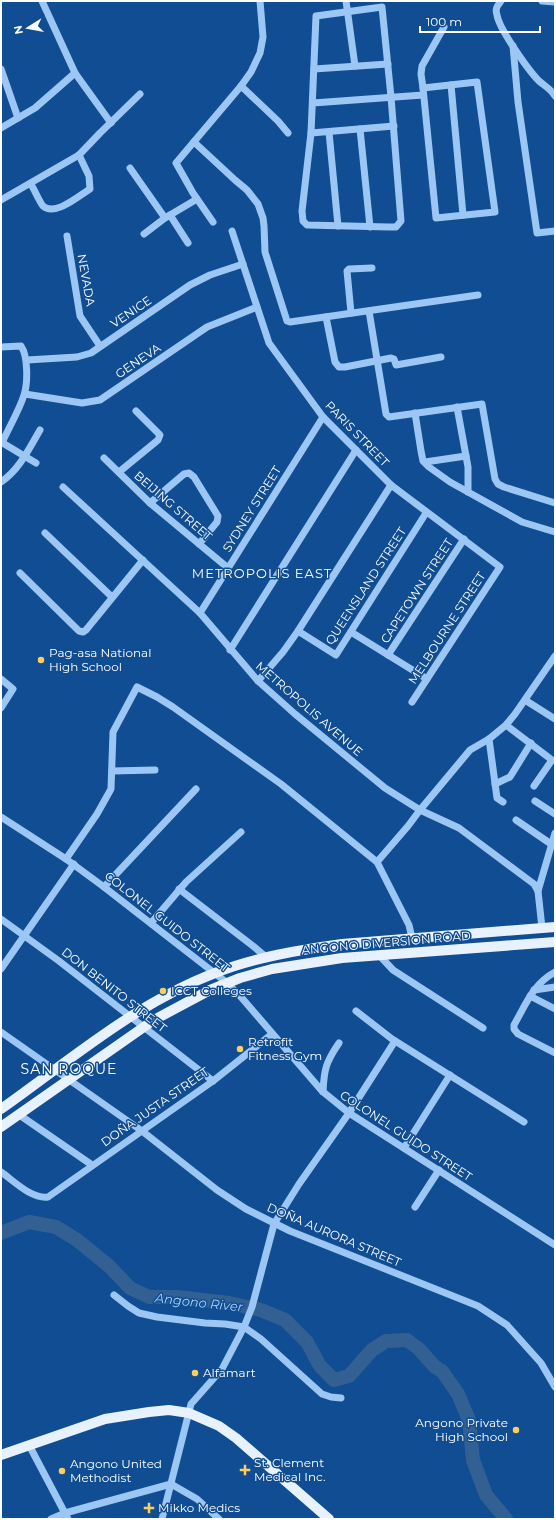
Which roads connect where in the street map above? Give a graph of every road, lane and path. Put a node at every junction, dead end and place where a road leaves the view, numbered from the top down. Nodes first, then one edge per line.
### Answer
1 (42, 1) edge
2 (260, 1) edge
3 (346, 1) edge
4 (501, 1) edge
5 (542, 1) edge
6 (555, 2) edge
7 (348, 11) junction
8 (444, 27) dead end
9 (513, 46) junction
10 (388, 64) junction
11 (355, 66) junction
12 (1, 69) edge
13 (314, 69) junction
14 (75, 73) junction
15 (451, 85) junction
16 (241, 86) junction
17 (423, 92) junction
18 (140, 94) dead end
19 (555, 96) edge
20 (391, 97) junction
21 (313, 103) junction
22 (18, 118) junction
23 (111, 123) junction
24 (394, 126) junction
25 (1, 128) edge
26 (360, 129) junction
27 (288, 132) dead end
28 (330, 132) junction
29 (311, 133) junction
30 (194, 142) junction
31 (79, 155) junction
32 (130, 168) dead end
33 (31, 184) junction
34 (197, 199) junction
35 (1, 200) edge
36 (463, 215) junction
37 (167, 217) junction
38 (213, 222) dead end
39 (338, 226) junction
40 (370, 227) junction
41 (232, 231) dead end
42 (555, 231) edge
43 (144, 234) dead end
44 (67, 236) dead end
45 (188, 243) dead end
46 (243, 264) junction
47 (372, 268) dead end
48 (478, 295) dead end
49 (257, 307) junction
50 (369, 311) junction
51 (351, 313) junction
52 (326, 317) junction
53 (100, 346) junction
54 (1, 347) edge
55 (441, 357) dead end
56 (27, 360) junction
57 (377, 361) junction
58 (25, 394) junction
59 (457, 407) junction
60 (136, 411) dead end
61 (415, 413) junction
62 (323, 417) junction
63 (40, 430) dead end
64 (1, 443) edge
65 (356, 450) junction
66 (25, 455) junction
67 (466, 456) junction
68 (104, 458) dead end
69 (424, 462) junction
70 (36, 463) dead end
71 (119, 472) junction
72 (1, 482) edge
73 (390, 485) junction
74 (63, 487) dead end
75 (468, 492) junction
76 (150, 503) junction
77 (555, 503) edge
78 (426, 513) junction
79 (555, 532) edge
80 (45, 533) dead end
81 (464, 539) junction
82 (199, 544) junction
83 (143, 560) junction
84 (500, 567) joint
85 (228, 568) junction
86 (20, 573) dead end
87 (112, 597) junction
88 (200, 613) junction
89 (298, 631) junction
90 (351, 632) junction
91 (230, 650) junction
92 (388, 655) junction
93 (555, 656) edge
94 (427, 678) junction
95 (1, 679) edge
96 (258, 681) junction
97 (525, 700) junction
98 (412, 702) dead end
99 (1, 708) edge
100 (555, 719) edge
101 (506, 724) junction
102 (489, 739) junction
103 (531, 743) junction
104 (155, 770) dead end
105 (112, 771) junction
106 (496, 784) junction
107 (534, 786) dead end
108 (196, 789) dead end
109 (535, 801) dead end
110 (503, 802) dead end
111 (420, 810) junction
112 (555, 814) edge
113 (1, 817) edge
114 (516, 820) dead end
115 (241, 832) dead end
116 (555, 833) edge
117 (551, 844) junction
118 (66, 859) junction
119 (378, 862) junction
120 (74, 864) junction
121 (104, 886) junction
122 (179, 889) junction
123 (538, 891) junction
124 (1, 918) edge
125 (151, 923) junction
126 (555, 927) edge
127 (542, 928) junction
128 (470, 934) junction
129 (25, 935) junction
130 (412, 938) junction
131 (555, 942) edge
132 (472, 949) junction
133 (379, 955) junction
134 (266, 957) junction
135 (1, 969) edge
136 (555, 972) edge
137 (215, 973) junction
138 (226, 982) junction
139 (555, 987) edge
140 (532, 993) junction
141 (555, 1009) edge
142 (356, 1011) dead end
143 (131, 1017) junction
144 (143, 1027) junction
145 (483, 1028) dead end
146 (1, 1032) edge
147 (272, 1034) junction
148 (395, 1041) junction
149 (339, 1043) dead end
150 (555, 1053) edge
151 (56, 1070) junction
152 (450, 1075) junction
153 (67, 1079) junction
154 (213, 1080) junction
155 (323, 1092) junction
156 (3, 1106) edge
157 (349, 1113) junction
158 (18, 1114) junction
159 (524, 1122) dead end
160 (1, 1127) edge
161 (142, 1131) junction
162 (404, 1148) junction
163 (92, 1165) junction
164 (439, 1170) junction
165 (1, 1172) edge
166 (415, 1207) dead end
167 (274, 1224) junction
168 (555, 1245) edge
169 (114, 1295) dead end
170 (245, 1325) junction
171 (555, 1387) edge
172 (341, 1398) dead end
173 (189, 1413) junction
174 (30, 1445) junction
175 (1, 1455) edge
176 (171, 1484) junction
177 (67, 1516) edge
178 (50, 1519) edge
179 (162, 1519) edge
180 (220, 1519) edge
181 (329, 1519) edge

1 - 14 street
2 - 16 street
3 - 7 street
4 - 9 street
5 - 6 street
7 - 10 street
7 - 11 street
7 - 13 street
8 - 17 street
9 - 19 street
9 - 42 street
10 - 11 street
10 - 20 street
11 - 13 street
12 - 22 street
13 - 21 street
14 - 22 street
14 - 23 street
15 - 17 street
15 - 36 street
15 - 36 street
16 - 27 street
16 - 30 street
17 - 20 street
17 - 36 street
18 - 23 street
20 - 21 street
20 - 24 street
21 - 29 street
22 - 25 street
23 - 31 street
24 - 26 street
24 - 40 street
26 - 28 street
26 - 40 street
28 - 29 street
28 - 39 street
29 - 39 street
30 - 34 street
30 - 52 street
31 - 33 street
31 - 33 street
32 - 37 street
33 - 35 street
34 - 37 street
34 - 38 street
37 - 43 street
37 - 45 street
39 - 40 street
41 - 46 street, PARIS STREET
44 - 53 street, NEVADA
46 - 49 street, PARIS STREET
46 - 53 street, VENICE
47 - 51 street
48 - 50 street
49 - 58 street, GENEVA
49 - 62 street, PARIS STREET
50 - 51 street
50 - 57 street
51 - 52 street
52 - 57 street
53 - 56 street, VENICE
54 - 56 street
55 - 57 street
56 - 58 street
57 - 61 street
58 - 64 street
59 - 61 street
59 - 67 street
59 - 77 street
60 - 71 street
61 - 69 street
62 - 65 street, PARIS STREET
62 - 85 street, SYDNEY STREET
63 - 66 street
64 - 66 street
65 - 73 street, PARIS STREET
65 - 91 street
66 - 70 street
66 - 72 street
67 - 69 street
67 - 75 street
68 - 71 street, BEIJING STREET
69 - 75 street
71 - 76 street, BEIJING STREET
73 - 78 street, PARIS STREET
73 - 89 street
74 - 83 street, METROPOLIS AVENUE
75 - 79 street
76 - 82 street, BEIJING STREET
76 - 82 street
78 - 81 street, PARIS STREET
78 - 90 street, QUEENSLAND STREET
80 - 87 street
81 - 84 street, PARIS STREET
81 - 92 street, CAPETOWN STREET
82 - 85 street, BEIJING STREET
83 - 87 street
83 - 88 street, METROPOLIS AVENUE
84 - 94 street, MELBOURNE STREET
85 - 88 street, SYDNEY STREET
86 - 87 street
88 - 91 street, METROPOLIS AVENUE
89 - 90 street, QUEENSLAND STREET
89 - 96 street
90 - 92 street
91 - 96 street, METROPOLIS AVENUE
92 - 94 street
93 - 97 street
94 - 98 street, MELBOURNE STREET
95 - 99 street
96 - 111 street, METROPOLIS AVENUE
97 - 100 street
97 - 101 street
101 - 102 street
101 - 103 street
102 - 106 street
102 - 111 street
103 - 106 street
103 - 107 street
104 - 105 street
105 - 118 street
105 - 119 street
106 - 110 street
108 - 121 street
109 - 112 street
111 - 119 street
111 - 123 street, METROPOLIS AVENUE
113 - 118 street, COLONEL GUIDO STREET
114 - 117 street
115 - 122 street
116 - 117 street
117 - 123 street
118 - 120 street, COLONEL GUIDO STREET
119 - 130 street
120 - 121 street, COLONEL GUIDO STREET
120 - 129 street
121 - 125 street, COLONEL GUIDO STREET
122 - 125 street
122 - 134 street
123 - 127 street
124 - 129 street, DON BENITO STREET
125 - 137 street, COLONEL GUIDO STREET
126 - 127 main road, ANGONO DIVERSION ROAD
127 - 128 main road, ANGONO DIVERSION ROAD
128 - 130 main road, ANGONO DIVERSION ROAD
128 - 132 main road
129 - 135 street
129 - 143 street, DON BENITO STREET
130 - 134 main road, ANGONO DIVERSION ROAD
131 - 132 main road, ANGONO DIVERSION ROAD
132 - 133 main road, ANGONO DIVERSION ROAD
133 - 138 main road, ANGONO DIVERSION ROAD
133 - 145 street
134 - 137 main road, ANGONO DIVERSION ROAD
136 - 140 street
137 - 138 street, COLONEL GUIDO STREET
137 - 143 main road, ANGONO DIVERSION ROAD
138 - 144 main road, ANGONO DIVERSION ROAD
138 - 147 street, COLONEL GUIDO STREET
139 - 140 street
140 - 141 street
140 - 150 street
142 - 148 street
143 - 144 street, DON BENITO STREET
143 - 151 main road, ANGONO DIVERSION ROAD
144 - 153 main road, ANGONO DIVERSION ROAD
144 - 154 street, DON BENITO STREET
146 - 151 street, DOÑA AURORA STREET
147 - 154 street, DOÑA JUSTA STREET
147 - 155 street, COLONEL GUIDO STREET
148 - 152 street
148 - 157 street
149 - 155 street
151 - 153 street, DOÑA AURORA STREET
151 - 156 main road, ANGONO DIVERSION ROAD
152 - 159 street
152 - 162 street
153 - 158 main road, ANGONO DIVERSION ROAD
153 - 161 street, DOÑA AURORA STREET
154 - 161 street, DOÑA JUSTA STREET
155 - 157 street, COLONEL GUIDO STREET
157 - 162 street, COLONEL GUIDO STREET
157 - 167 street
158 - 160 main road, ANGONO DIVERSION ROAD
158 - 163 street
161 - 163 street, DOÑA JUSTA STREET
161 - 167 street, DOÑA AURORA STREET
162 - 164 street, COLONEL GUIDO STREET
163 - 165 street, DOÑA JUSTA STREET
164 - 166 street
164 - 168 street, COLONEL GUIDO STREET
167 - 170 street
167 - 171 street, DOÑA AURORA STREET
169 - 170 street
170 - 172 street
170 - 173 street
173 - 174 main road
173 - 176 street
173 - 181 main road
174 - 175 main road
174 - 177 street
176 - 177 street
176 - 179 street
176 - 180 street
177 - 178 street

